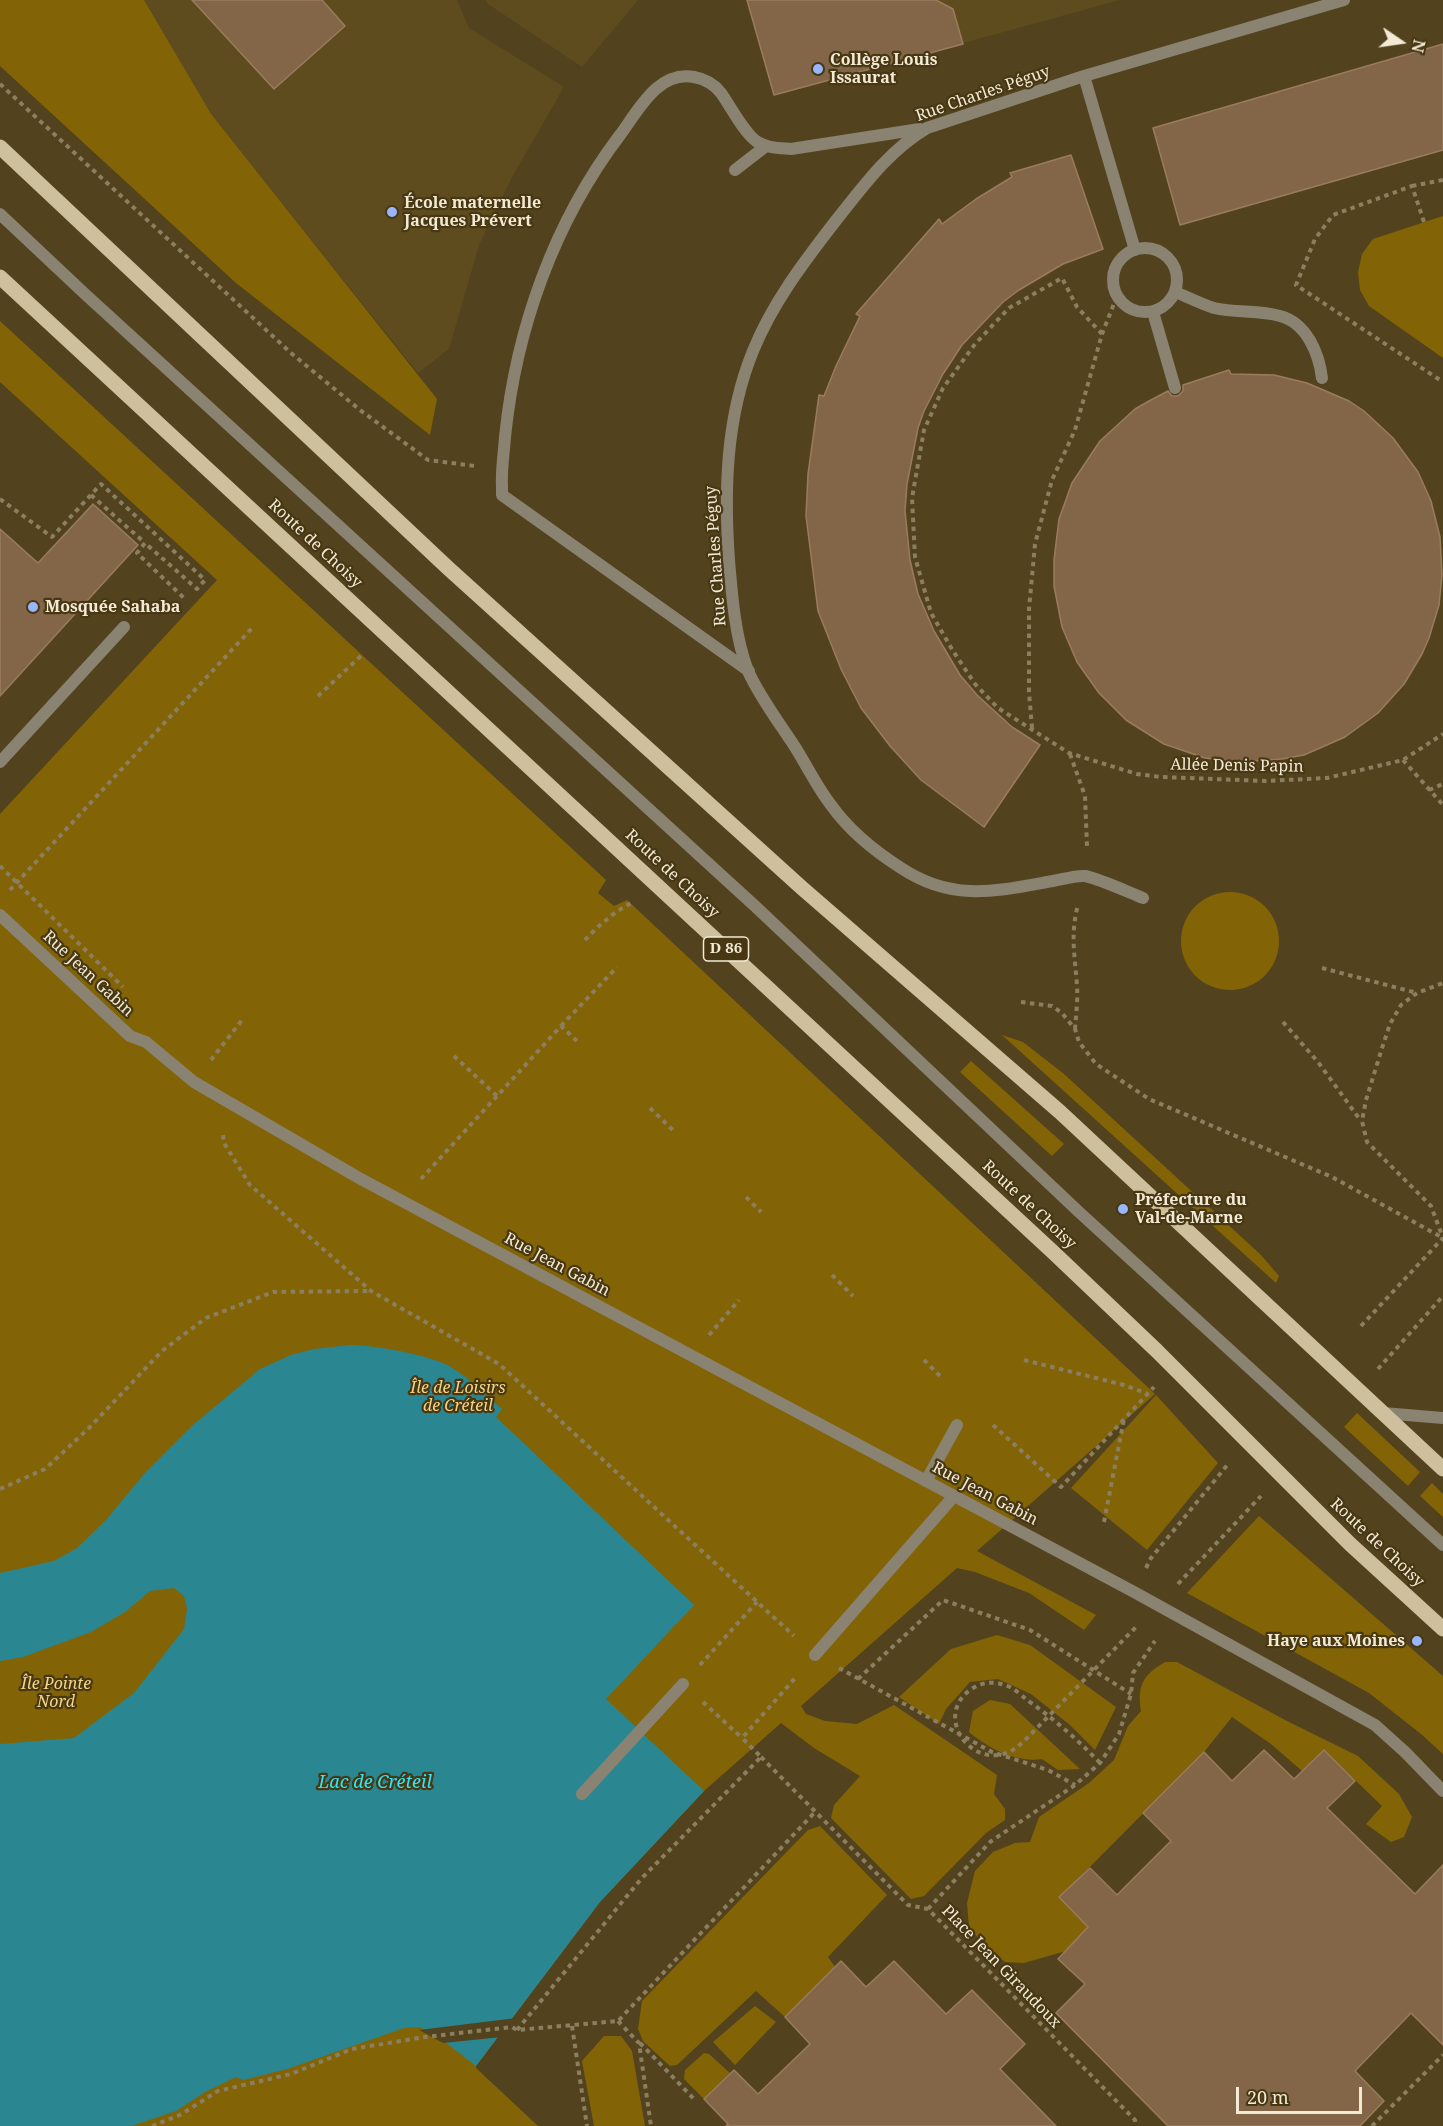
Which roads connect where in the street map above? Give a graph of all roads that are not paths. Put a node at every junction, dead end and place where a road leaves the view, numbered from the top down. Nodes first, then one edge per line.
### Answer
1 (1344, 0) edge
2 (1084, 76) junction
3 (927, 128) junction
4 (766, 146) junction
5 (0, 147) edge
6 (735, 170) dead end
7 (0, 214) edge
8 (1135, 250) junction
9 (0, 277) edge
10 (1175, 292) junction
11 (1153, 312) junction
12 (1322, 378) dead end
13 (1174, 388) dead end
14 (124, 627) dead end
15 (748, 671) junction
16 (0, 762) edge
17 (1143, 898) dead end
18 (0, 915) edge
19 (1383, 1413) junction
20 (1443, 1418) edge
21 (957, 1425) dead end
22 (1443, 1469) edge
23 (926, 1481) junction
24 (954, 1496) junction
25 (1443, 1545) edge
26 (1443, 1629) edge
27 (815, 1655) road end
28 (683, 1684) road end
29 (1443, 1791) edge
30 (582, 1794) dead end

1 - 2 street, Rue Charles Péguy
2 - 3 street, Rue Charles Péguy
2 - 8 street
3 - 4 street
3 - 15 street, Rue Charles Péguy
4 - 6 street
4 - 15 street
5 - 19 main road
7 - 25 street, Route de Choisy
8 - 10 street
8 - 11 street
9 - 26 main road, Route de Choisy / D 86
10 - 11 street
10 - 12 street
11 - 13 street
14 - 16 street
15 - 17 street, Rue Charles Péguy
18 - 23 street, Rue Jean Gabin
19 - 20 street
19 - 22 main road
21 - 23 street
23 - 24 street, Rue Jean Gabin
24 - 27 street
24 - 29 street, Rue Jean Gabin
28 - 30 street

